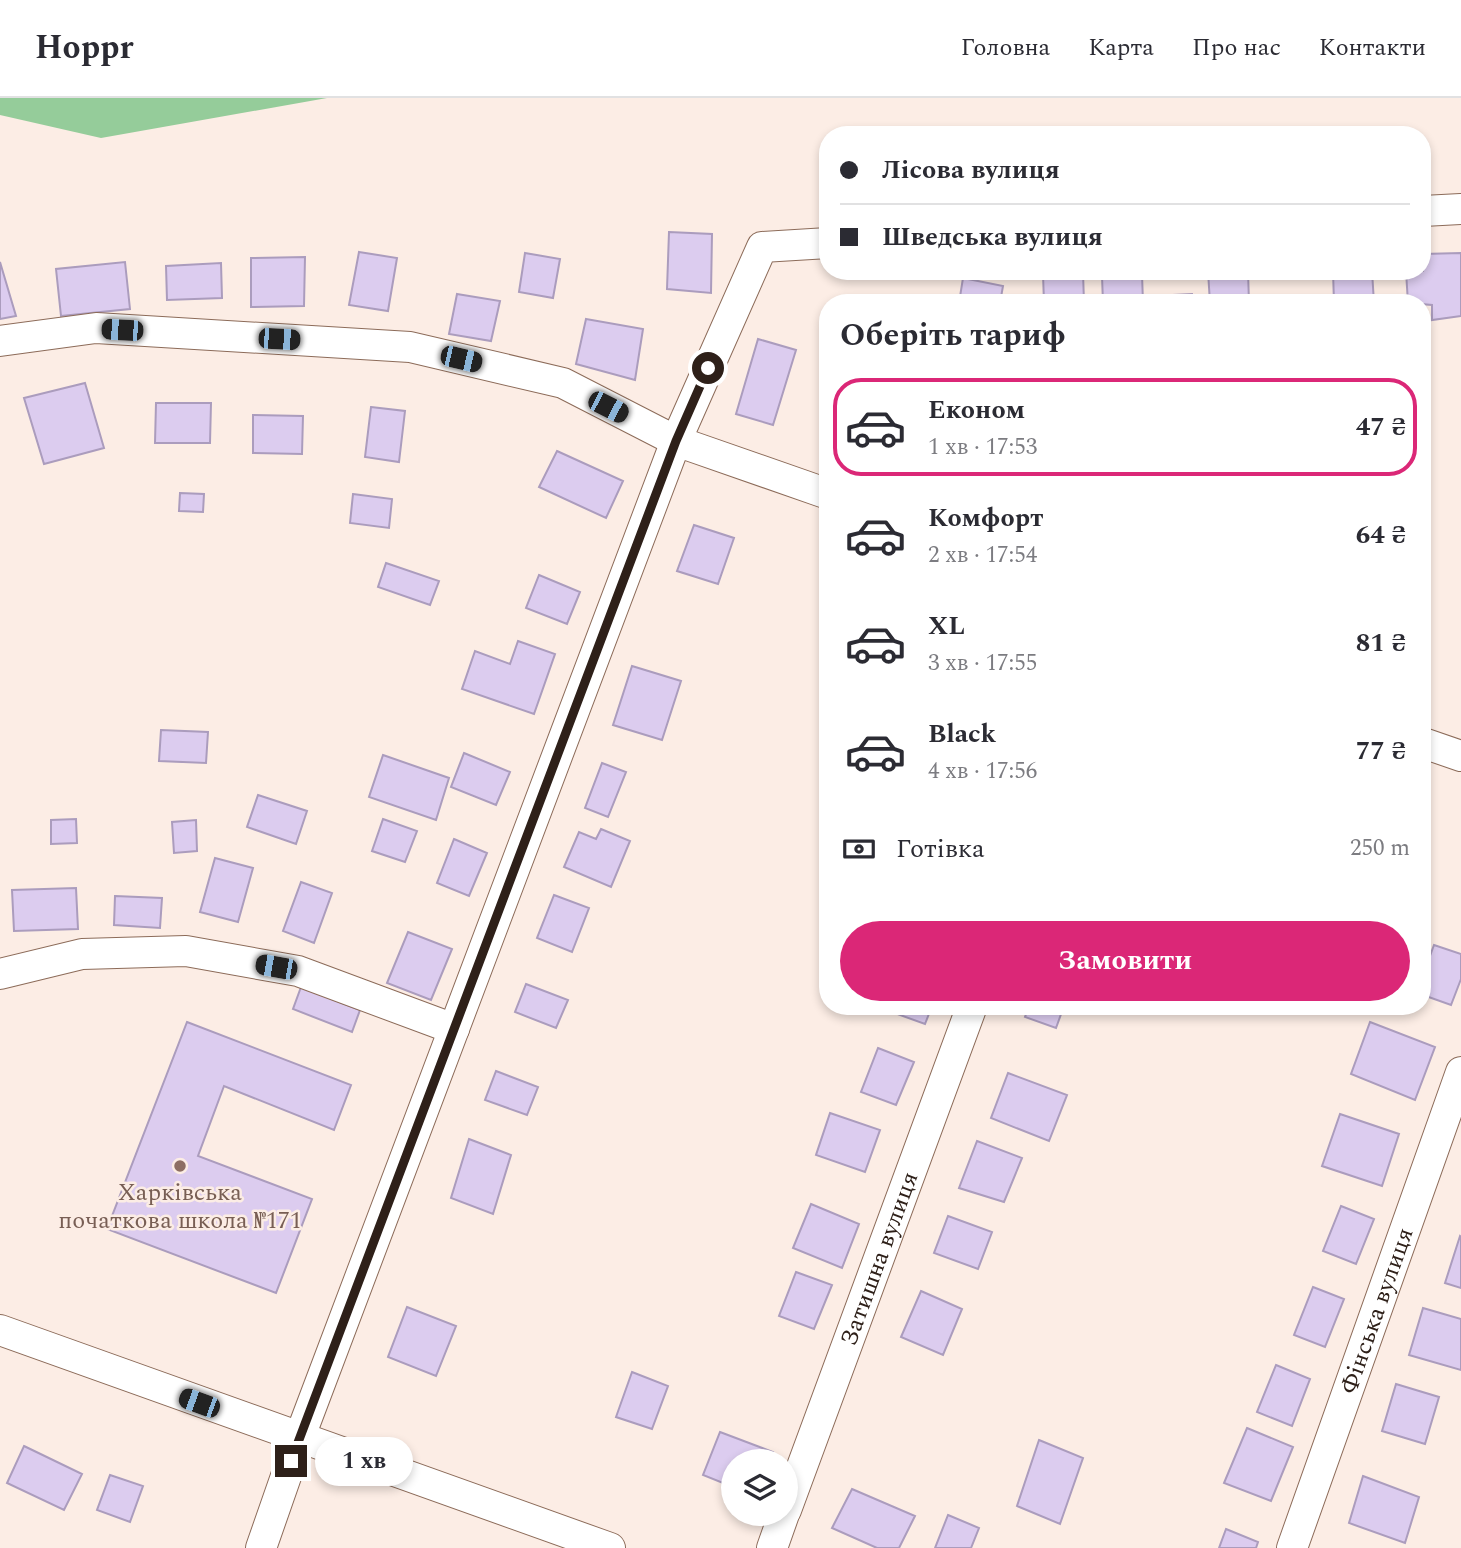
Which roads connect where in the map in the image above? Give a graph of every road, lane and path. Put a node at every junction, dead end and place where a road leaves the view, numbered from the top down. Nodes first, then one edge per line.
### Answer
1 (1461, 209) edge
2 (1431, 211) edge
3 (819, 244) edge
4 (0, 341) edge
5 (676, 441) junction
6 (819, 491) edge
7 (1431, 746) edge
8 (1461, 756) edge
9 (0, 974) edge
10 (969, 1015) edge
11 (454, 1029) junction
12 (1461, 1072) edge
13 (0, 1330) edge
14 (299, 1439) junction
15 (798, 1477) edge
16 (780, 1526) edge
17 (261, 1548) edge
18 (610, 1548) edge
19 (772, 1548) edge
20 (1292, 1548) edge

1 - 2 street
3 - 5 street
4 - 5 street
5 - 6 street
5 - 11 street
7 - 8 street
9 - 11 street
10 - 15 street, Затишна вулиця
11 - 14 street
12 - 20 street, Фінська вулиця
13 - 14 street
14 - 17 street
14 - 18 street
16 - 19 street, Затишна вулиця

